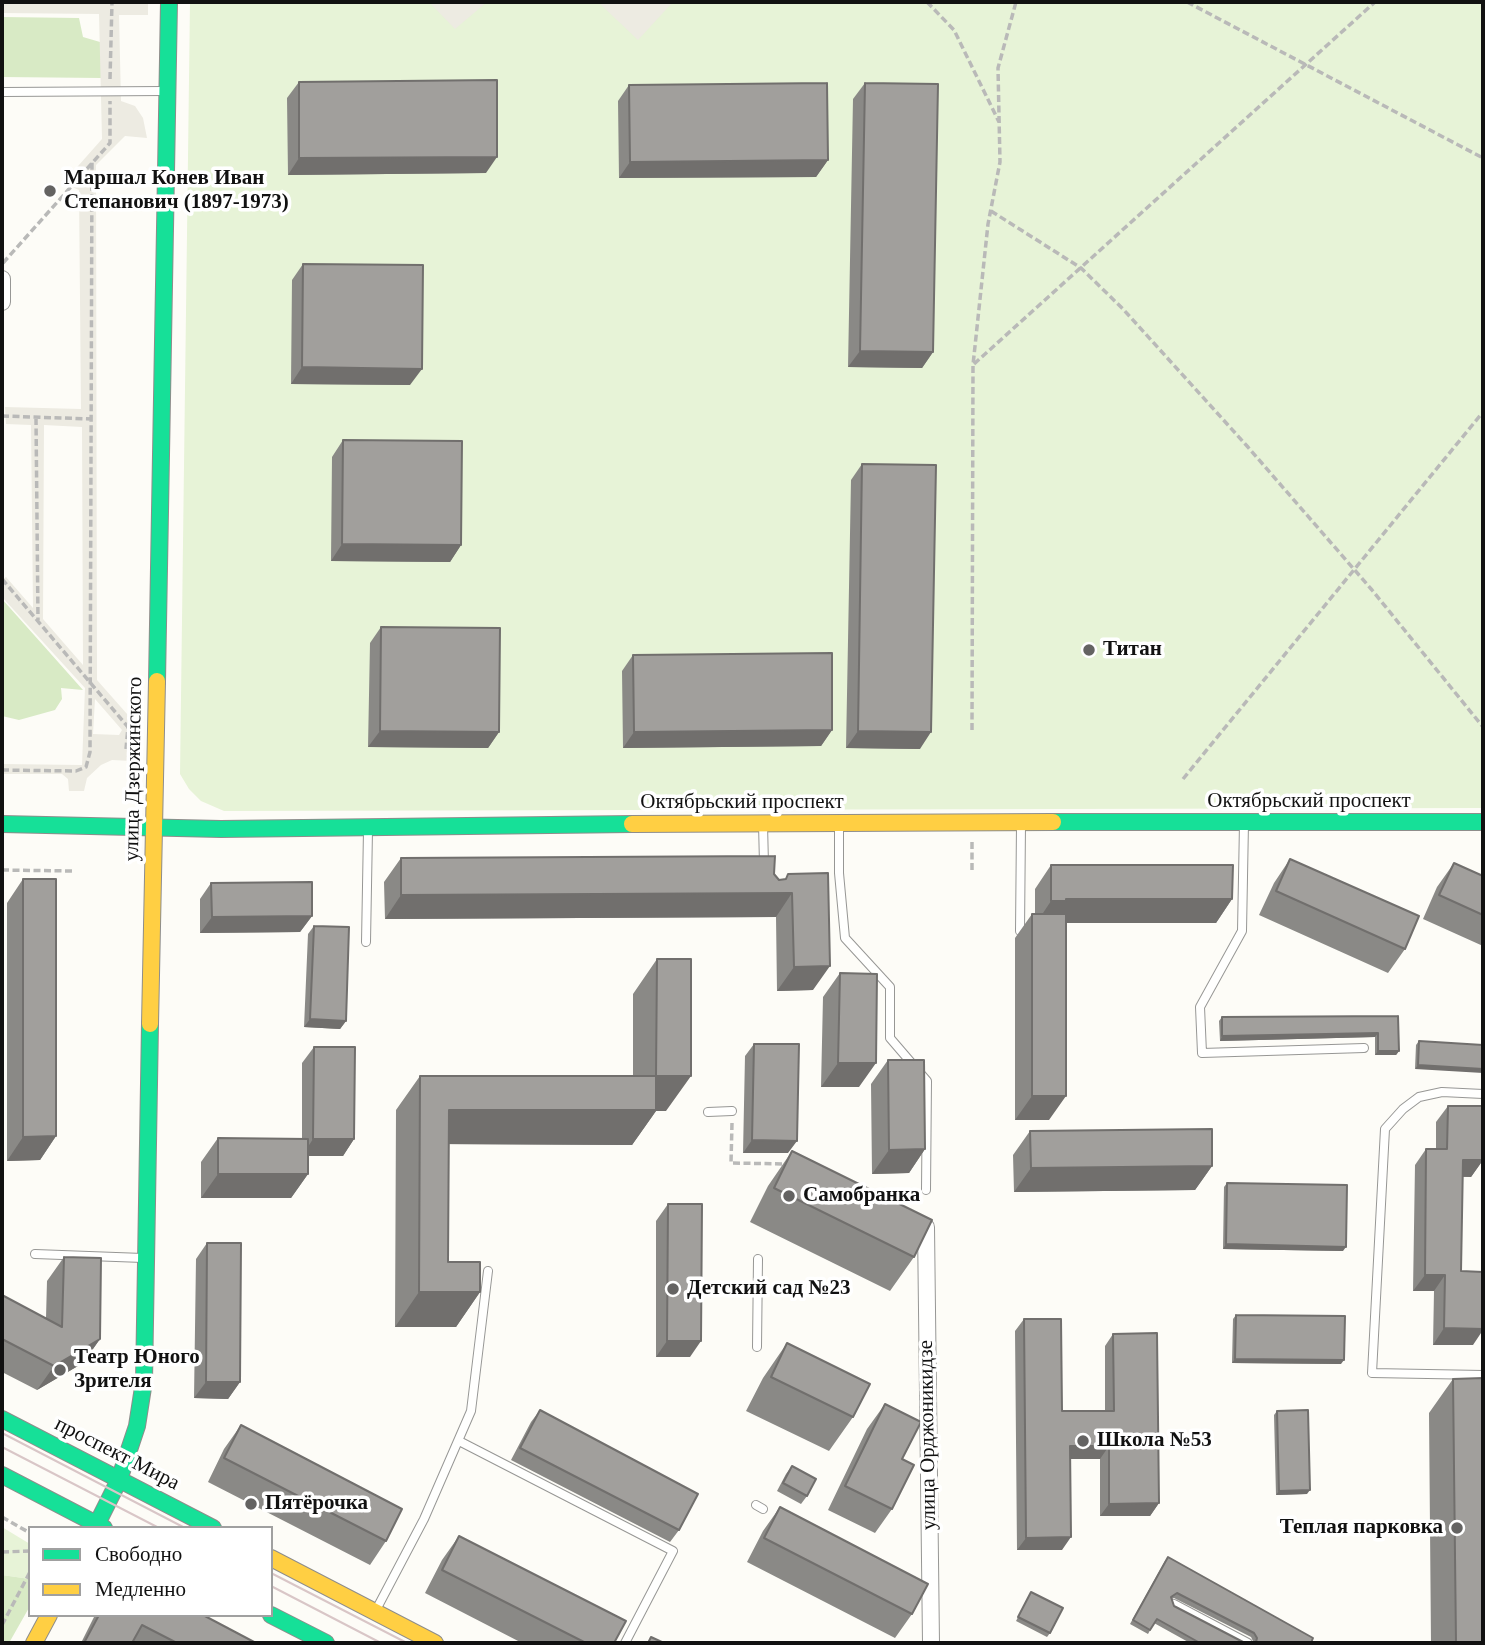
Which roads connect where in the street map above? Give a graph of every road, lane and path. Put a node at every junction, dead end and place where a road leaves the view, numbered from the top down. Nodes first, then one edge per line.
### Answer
1 (112, 2) edge
2 (169, 2) edge
3 (927, 2) edge
4 (1016, 2) edge
5 (1187, 2) edge
6 (1375, 2) edge
7 (1306, 66) junction
8 (110, 91) junction
9 (168, 91) junction
10 (2, 92) edge
11 (1000, 124) junction
12 (1483, 158) edge
13 (92, 162) junction
14 (991, 211) junction
15 (1081, 268) junction
16 (2, 279) edge
17 (2, 302) edge
18 (973, 365) junction
19 (1483, 412) edge
20 (2, 416) edge
21 (36, 418) junction
22 (92, 419) junction
23 (1354, 570) junction
24 (2, 579) edge
25 (38, 622) junction
26 (91, 685) junction
27 (1483, 727) edge
28 (972, 730) dead end
29 (126, 749) dead end
30 (2, 770) edge
31 (1183, 779) dead end
32 (763, 822) junction
33 (839, 822) junction
34 (972, 822) junction
35 (1021, 822) junction
36 (1244, 822) junction
37 (1483, 822) edge
38 (2, 824) edge
39 (368, 827) junction
40 (154, 828) junction
41 (2, 870) edge
42 (73, 871) dead end
43 (764, 873) edge
44 (972, 873) dead end
45 (1042, 932) edge
46 (366, 942) dead end
47 (1364, 1048) dead end
48 (1483, 1094) edge
49 (732, 1111) joint
50 (708, 1112) dead end
51 (798, 1165) edge
52 (926, 1190) dead end
53 (926, 1227) edge
54 (35, 1254) dead end
55 (146, 1258) junction
56 (758, 1259) dead end
57 (488, 1272) dead end
58 (757, 1347) dead end
59 (1483, 1375) edge
60 (2, 1419) edge
61 (459, 1441) junction
62 (2, 1475) edge
63 (119, 1480) junction
64 (2, 1517) edge
65 (96, 1526) edge
66 (98, 1526) edge
67 (209, 1526) edge
68 (28, 1532) edge
69 (28, 1551) edge
70 (2, 1552) edge
71 (273, 1559) edge
72 (28, 1576) edge
73 (1174, 1604) edge
74 (374, 1612) junction
75 (273, 1616) edge
76 (48, 1617) edge
77 (2, 1625) edge
78 (34, 1643) edge
79 (325, 1643) edge
80 (435, 1643) edge
81 (625, 1643) edge
82 (931, 1643) edge
83 (1248, 1643) edge

1 - 8 path
2 - 9 main road, улица Дзержинского
3 - 11 path
4 - 11 path
5 - 7 path
6 - 7 path
7 - 12 path
7 - 15 path
8 - 9 lane
8 - 10 lane
8 - 13 path
9 - 40 main road, улица Дзержинского
11 - 14 path
13 - 16 path
13 - 22 path
14 - 15 path
14 - 18 path
15 - 18 path
15 - 23 path
16 - 17 street
18 - 28 path
19 - 23 path
20 - 21 path
21 - 22 path
21 - 25 path
22 - 26 path
23 - 27 path
23 - 31 path
24 - 25 path
25 - 26 path
26 - 29 path
26 - 30 path
32 - 33 main road, Октябрьский проспект
32 - 39 main road, Октябрьский проспект
32 - 43 lane
33 - 34 main road, Октябрьский проспект
33 - 52 lane
34 - 35 main road, Октябрьский проспект
34 - 44 path
35 - 36 main road, Октябрьский проспект
35 - 45 lane
36 - 37 main road, Октябрьский проспект
36 - 47 lane
38 - 40 main road, Октябрьский проспект
39 - 40 main road, Октябрьский проспект
39 - 46 lane
40 - 55 main road, улица Дзержинского
41 - 42 path
48 - 59 lane
49 - 50 lane
49 - 51 path
53 - 82 street, улица Орджоникидзе
54 - 55 lane
55 - 63 main road, улица Дзержинского
56 - 58 lane
57 - 61 lane
60 - 63 main road, проспект Мира
61 - 74 lane
61 - 81 lane
62 - 65 main road
63 - 66 main road, улица Дзержинского
63 - 67 main road, проспект Мира
64 - 68 path
69 - 70 path
71 - 74 main road
72 - 77 path
73 - 83 lane
74 - 80 main road
75 - 79 main road
76 - 78 main road

